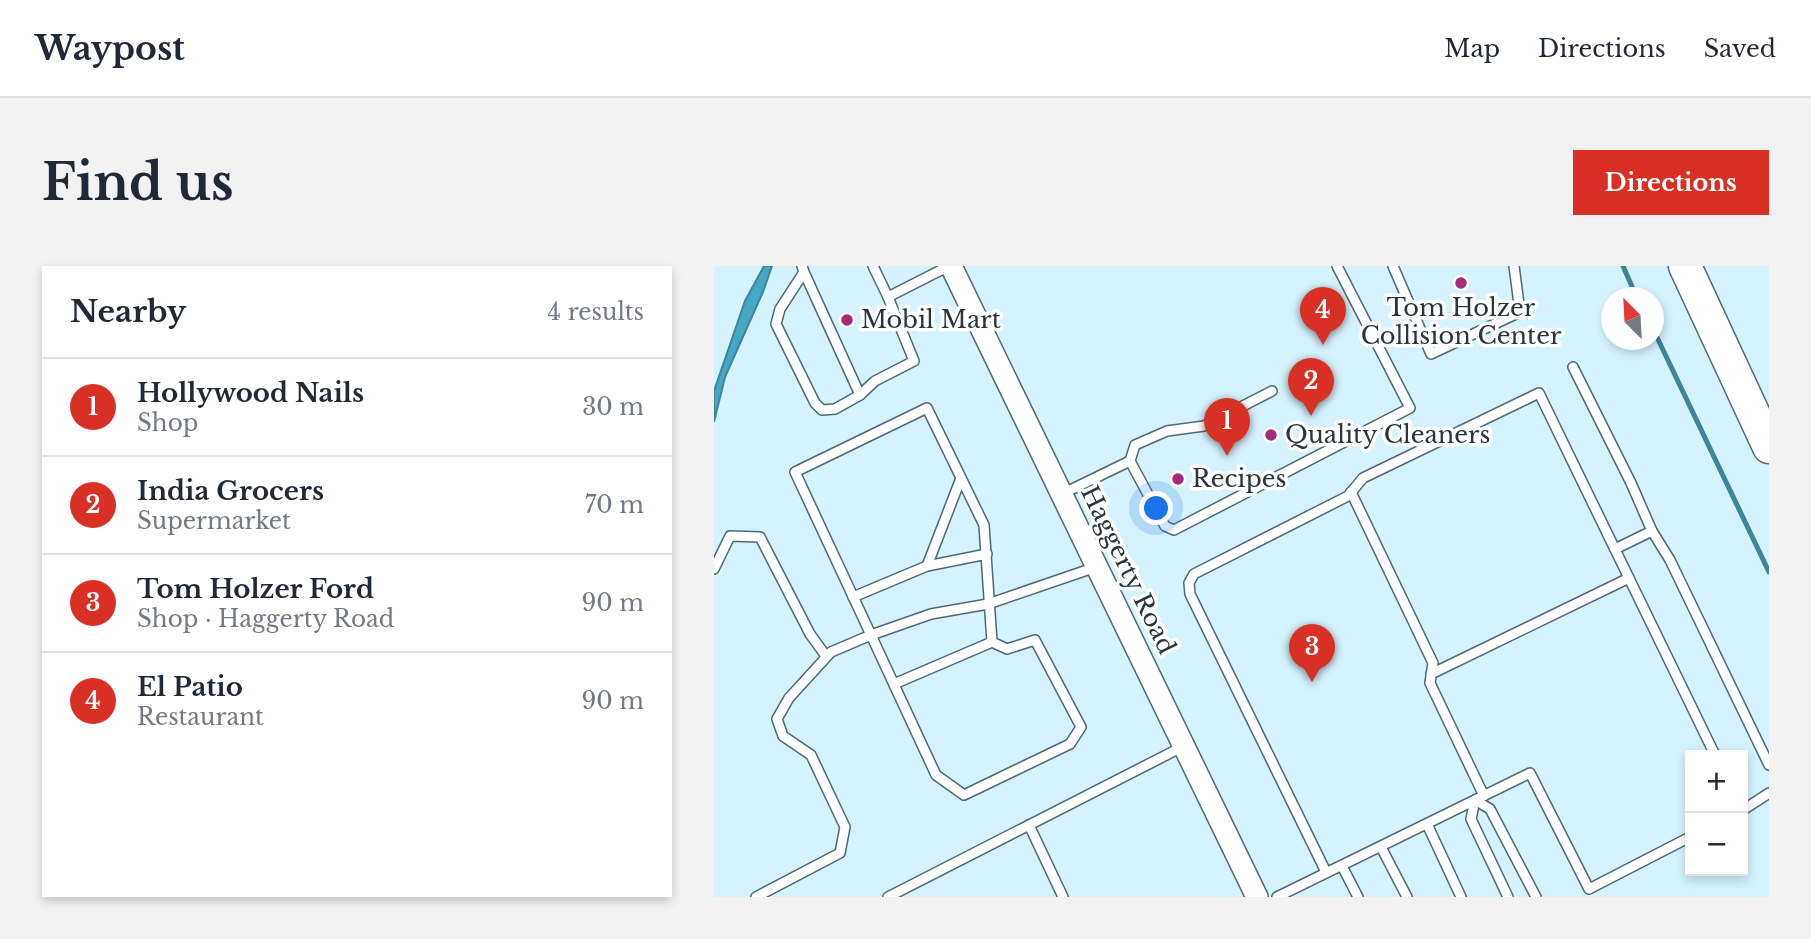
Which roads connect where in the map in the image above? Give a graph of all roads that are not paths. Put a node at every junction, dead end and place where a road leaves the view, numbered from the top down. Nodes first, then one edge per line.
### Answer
1 (873, 266) edge
2 (950, 266) edge
3 (1337, 266) edge
4 (1393, 266) edge
5 (1514, 266) edge
6 (1685, 266) edge
7 (803, 269) edge
8 (888, 297) junction
9 (1573, 368) dead end
10 (1272, 391) dead end
11 (860, 395) junction
12 (1769, 447) edge
13 (1130, 461) junction
14 (961, 478) junction
15 (1351, 492) junction
16 (1062, 494) junction
17 (1652, 531) junction
18 (1615, 549) junction
19 (987, 554) junction
20 (927, 566) junction
21 (1097, 567) junction
22 (714, 569) edge
23 (1629, 578) junction
24 (853, 597) junction
25 (988, 604) junction
26 (871, 635) junction
27 (992, 642) junction
28 (826, 656) junction
29 (1431, 674) junction
30 (894, 684) junction
31 (1185, 746) junction
32 (1713, 750) edge
33 (1769, 765) edge
34 (1769, 793) edge
35 (1480, 798) junction
36 (1748, 807) edge
37 (1427, 824) junction
38 (1030, 825) junction
39 (1685, 840) edge
40 (1381, 847) junction
41 (1342, 866) junction
42 (1326, 872) junction
43 (756, 897) edge
44 (888, 897) edge
45 (1063, 897) edge
46 (1257, 897) edge
47 (1277, 897) edge
48 (1358, 897) edge
49 (1407, 897) edge
50 (1461, 897) edge
51 (1508, 897) edge
52 (1536, 897) edge

1 - 8 lane
2 - 8 lane
2 - 16 street, Haggerty Road
3 - 13 lane
4 - 5 lane
6 - 12 highway
7 - 11 lane
7 - 11 lane
8 - 11 lane
9 - 17 lane
10 - 13 lane
13 - 16 lane
14 - 19 lane
14 - 20 lane
14 - 24 lane
15 - 18 lane
15 - 29 lane
15 - 42 lane
16 - 21 street, Haggerty Road
17 - 18 lane
17 - 33 lane
18 - 23 lane
19 - 20 lane
19 - 25 lane
20 - 24 lane
21 - 25 lane
21 - 31 street, Haggerty Road
22 - 28 lane
23 - 29 lane
23 - 32 lane
24 - 26 lane
25 - 26 lane
25 - 27 lane
26 - 28 lane
26 - 30 lane
27 - 30 lane
27 - 30 lane
28 - 43 lane
29 - 35 lane
31 - 38 lane
31 - 46 street, Haggerty Road
34 - 36 lane
35 - 37 lane
35 - 39 lane
35 - 51 lane
35 - 52 lane
37 - 40 lane
37 - 50 lane
38 - 44 lane
38 - 45 lane
40 - 41 lane
40 - 49 lane
41 - 42 lane
41 - 48 lane
42 - 47 lane

